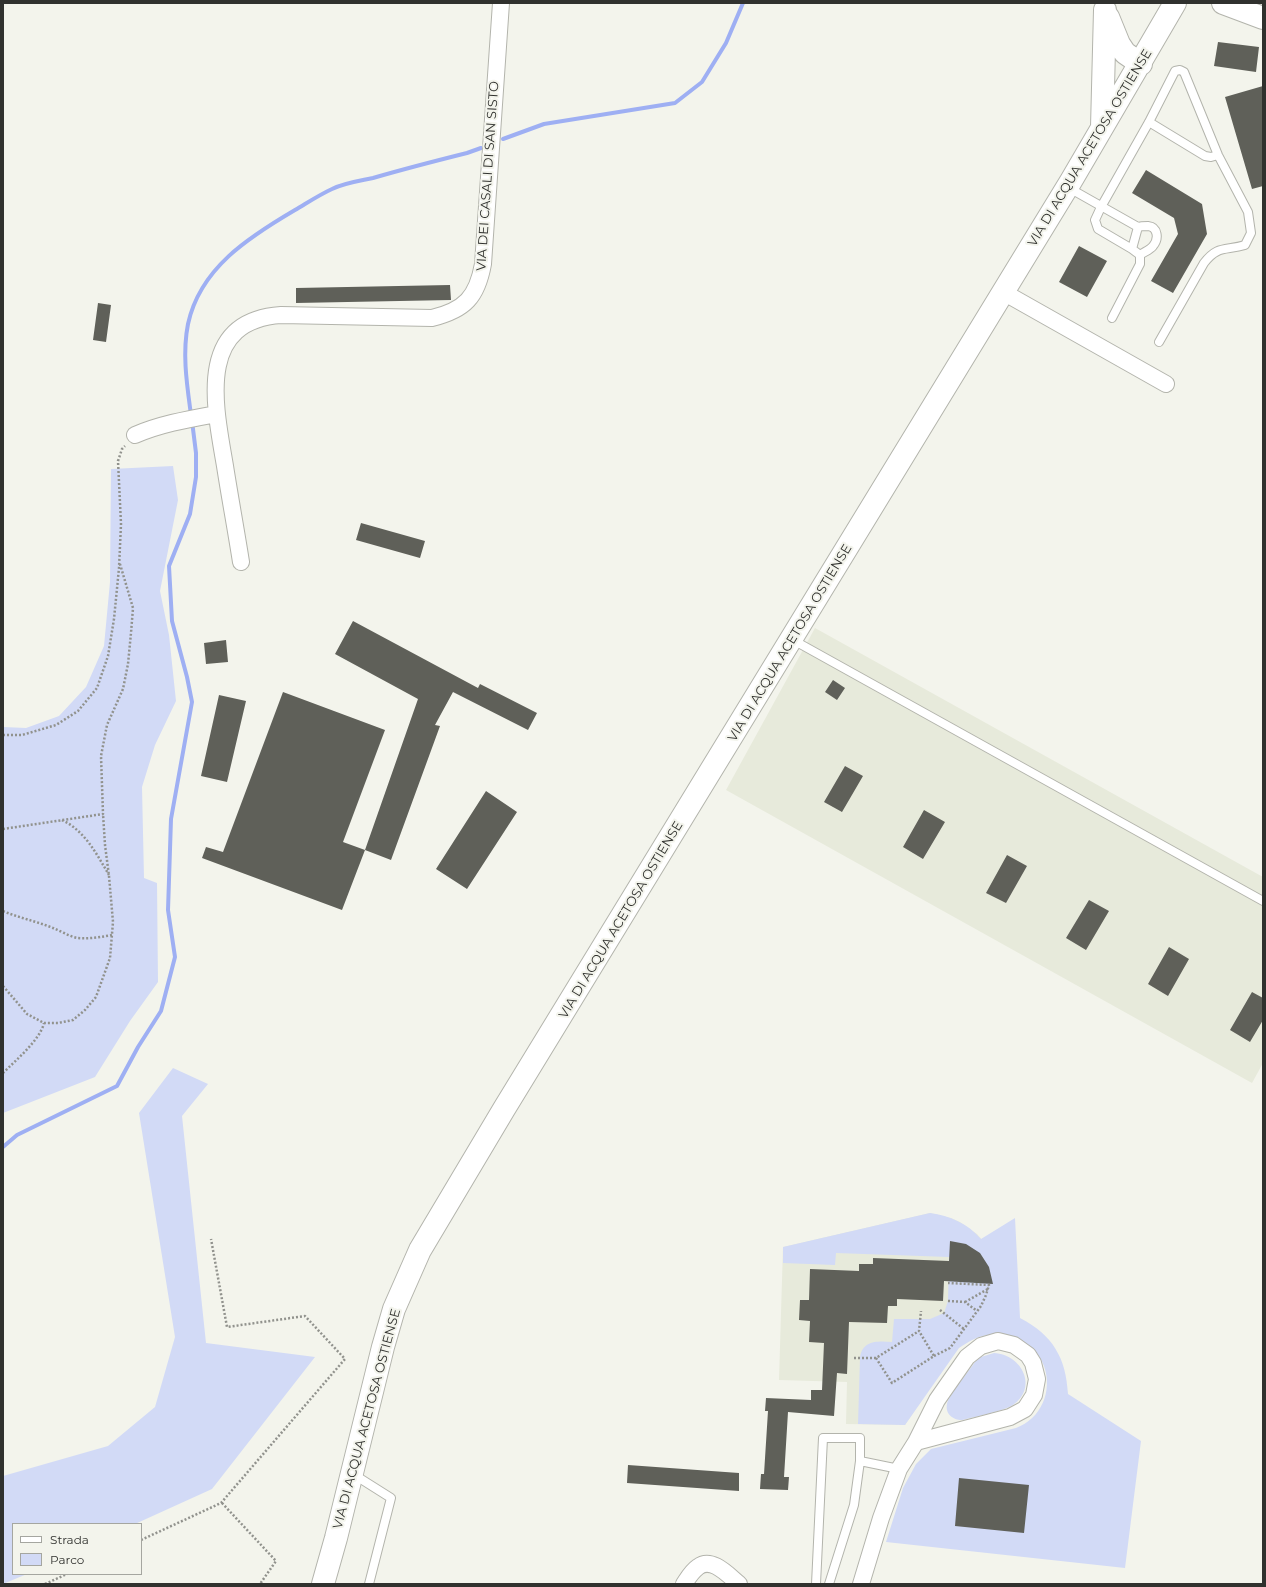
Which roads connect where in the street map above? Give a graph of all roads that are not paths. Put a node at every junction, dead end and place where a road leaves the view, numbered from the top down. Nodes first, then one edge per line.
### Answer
1 (501, 3) edge
2 (1175, 3) edge
3 (1223, 3) edge
4 (1104, 6) edge
5 (1263, 18) edge
6 (1141, 64) junction
7 (1149, 122) junction
8 (1102, 130) junction
9 (1218, 155) junction
10 (1068, 187) junction
11 (1101, 207) junction
12 (1138, 227) junction
13 (1132, 249) junction
14 (1140, 255) junction
15 (1003, 292) junction
16 (1112, 318) dead end
17 (1159, 342) dead end
18 (1166, 384) dead end
19 (216, 414) junction
20 (135, 435) road end
21 (241, 562) dead end
22 (792, 640) junction
23 (1263, 901) edge
24 (916, 1442) junction
25 (860, 1461) junction
26 (899, 1469) junction
27 (352, 1473) junction
28 (323, 1584) edge
29 (369, 1584) edge
30 (684, 1584) edge
31 (739, 1584) edge
32 (816, 1584) edge
33 (829, 1584) edge
34 (861, 1584) edge

1 - 19 street, VIA DEI CASALI DI SAN SISTO
2 - 6 street, VIA DI ACQUA ACETOSA OSTIENSE
3 - 5 street
4 - 6 street
4 - 8 street
6 - 8 street, VIA DI ACQUA ACETOSA OSTIENSE
7 - 9 lane
7 - 9 lane
7 - 11 lane
8 - 10 street, VIA DI ACQUA ACETOSA OSTIENSE
9 - 17 lane
10 - 11 lane
10 - 15 street, VIA DI ACQUA ACETOSA OSTIENSE
11 - 12 lane
11 - 13 lane
12 - 13 lane
12 - 14 lane
13 - 14 lane
14 - 16 lane
15 - 18 street
15 - 22 street, VIA DI ACQUA ACETOSA OSTIENSE
19 - 20 street
19 - 21 street, VIA DEI CASALI DI SAN SISTO
22 - 23 lane
22 - 27 street, VIA DI ACQUA ACETOSA OSTIENSE
24 - 24 street
24 - 26 street
25 - 26 lane
25 - 32 lane
25 - 33 lane
26 - 34 street
27 - 28 street, VIA DI ACQUA ACETOSA OSTIENSE
27 - 29 lane
30 - 31 street

